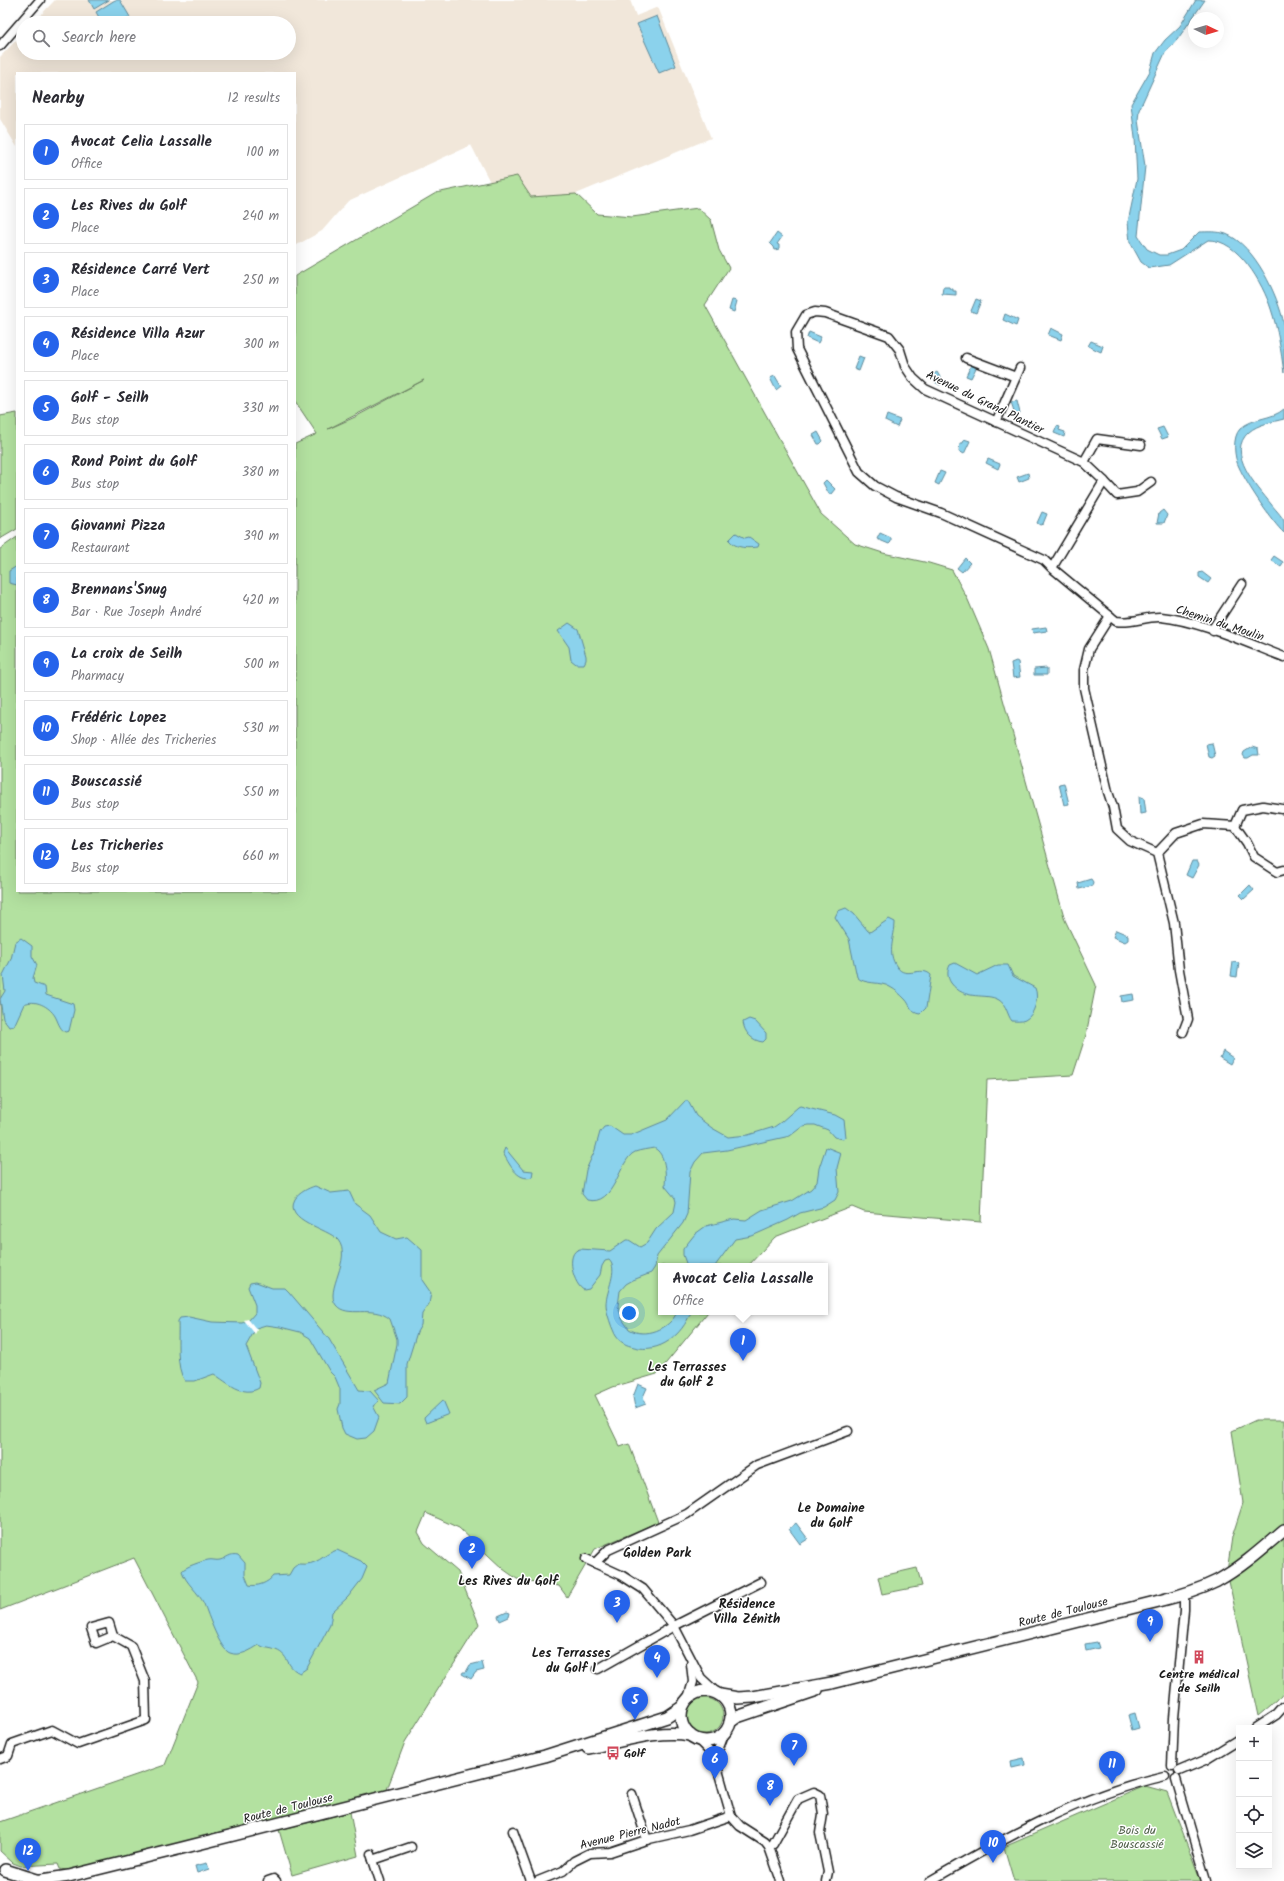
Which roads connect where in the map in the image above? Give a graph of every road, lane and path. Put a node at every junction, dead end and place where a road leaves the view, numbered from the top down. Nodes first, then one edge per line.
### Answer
1 (40, 0) edge
2 (26, 16) edge
3 (16, 28) edge
4 (0, 46) edge
5 (966, 358) dead end
6 (1020, 368) dead end
7 (1016, 376) junction
8 (996, 422) junction
9 (1141, 445) dead end
10 (1084, 462) junction
11 (1104, 481) junction
12 (1151, 482) dead end
13 (1052, 568) junction
14 (1242, 584) dead end
15 (1110, 616) junction
16 (1214, 631) junction
17 (1284, 657) edge
18 (1282, 809) dead end
19 (1235, 826) junction
20 (1157, 853) junction
21 (1284, 870) edge
22 (1184, 1032) dead end
23 (848, 1431) dead end
24 (1284, 1530) edge
25 (586, 1559) dead end
26 (595, 1563) junction
27 (761, 1582) dead end
28 (1184, 1594) junction
29 (674, 1626) junction
30 (114, 1636) dead end
31 (690, 1658) junction
32 (598, 1669) dead end
33 (832, 1683) junction
34 (718, 1693) junction
35 (685, 1702) junction
36 (1284, 1706) edge
37 (1261, 1725) edge
38 (728, 1727) junction
39 (693, 1737) junction
40 (1236, 1741) edge
41 (545, 1756) junction
42 (0, 1759) edge
43 (718, 1770) junction
44 (1175, 1772) junction
45 (1165, 1776) junction
46 (632, 1794) dead end
47 (731, 1816) junction
48 (513, 1831) dead end
49 (647, 1840) junction
50 (411, 1847) dead end
51 (769, 1847) junction
52 (4, 1872) edge
53 (36, 1881) edge
54 (268, 1881) edge
55 (276, 1881) edge
56 (380, 1881) edge
57 (531, 1881) edge
58 (538, 1881) edge
59 (781, 1881) edge
60 (826, 1881) edge
61 (930, 1881) edge
62 (1206, 1881) edge

1 - 2 street
3 - 4 street
5 - 7 street
6 - 7 street
7 - 8 street
8 - 10 street, Avenue du Grand Plantier
8 - 13 street, Avenue du Grand Plantier
9 - 10 street
10 - 11 street, Avenue du Grand Plantier
11 - 12 street, Avenue du Grand Plantier
11 - 13 street
13 - 15 street, Avenue du Grand Plantier
14 - 16 street
15 - 16 street, Chemin du Moulin
15 - 20 street
16 - 17 street, Chemin du Moulin
18 - 19 street
19 - 20 street
19 - 21 street
20 - 22 street
23 - 26 street
24 - 28 main road, Route de Toulouse
25 - 26 street
26 - 29 street
27 - 29 street
28 - 33 main road, Route de Toulouse
28 - 44 street
29 - 31 street
29 - 32 street
30 - 42 street
31 - 34 street
31 - 35 street
33 - 34 main road, Route de Toulouse
33 - 38 main road, Route de Toulouse
34 - 35 main road
34 - 38 main road
35 - 39 main road
35 - 41 main road, Route de Toulouse
36 - 37 street
38 - 39 main road
38 - 43 street
39 - 41 main road, Route de Toulouse
39 - 43 street
40 - 44 street
41 - 53 main road, Route de Toulouse
43 - 47 street
44 - 45 street
44 - 45 street
44 - 62 street
45 - 61 street
46 - 49 street
47 - 49 street, Avenue Pierre Nadot
47 - 51 street
48 - 57 street
49 - 58 street, Avenue Pierre Nadot
50 - 56 street
51 - 59 street
51 - 60 street
52 - 53 main road, Route de Toulouse
54 - 55 street

